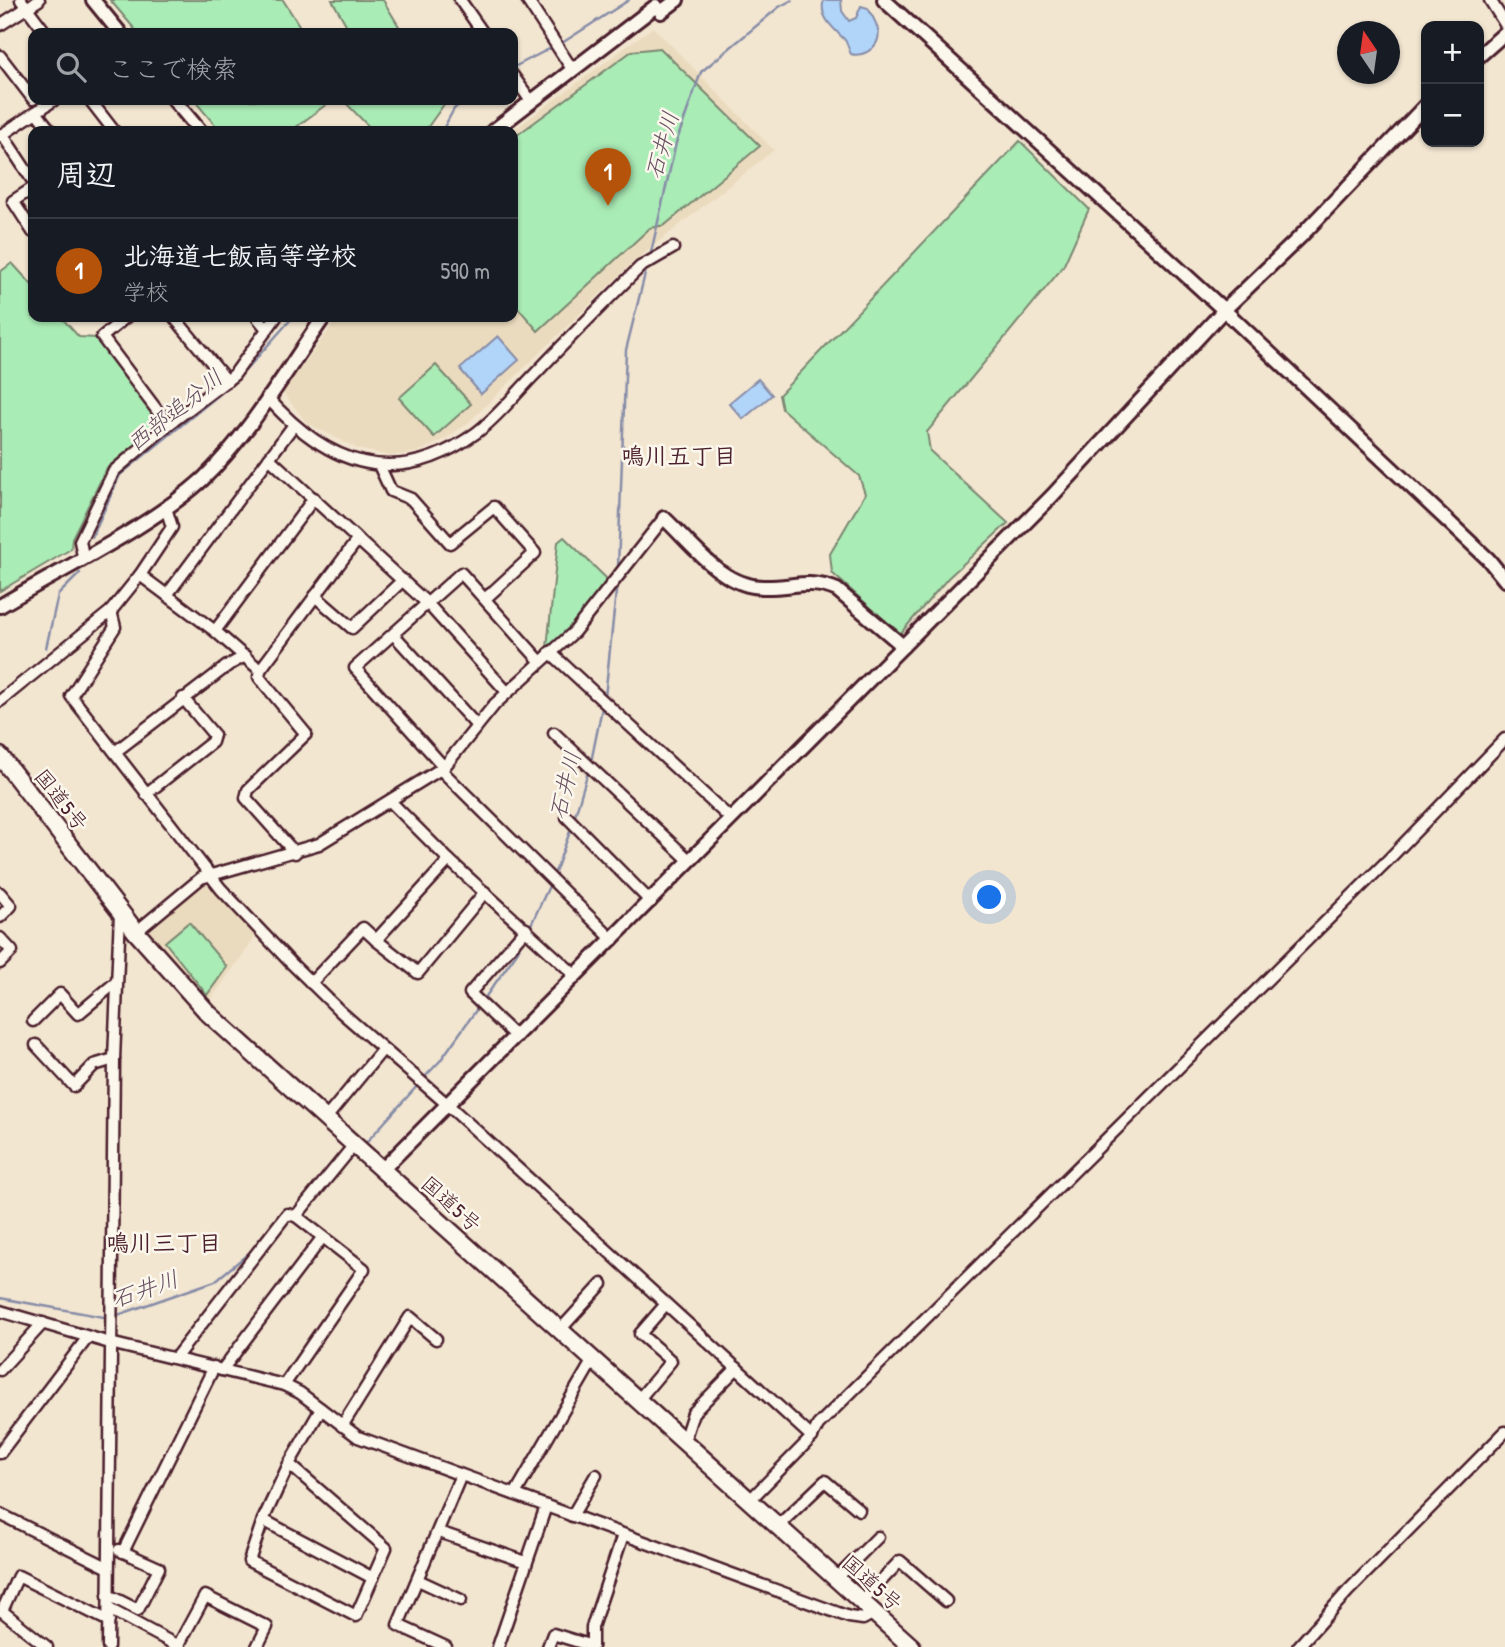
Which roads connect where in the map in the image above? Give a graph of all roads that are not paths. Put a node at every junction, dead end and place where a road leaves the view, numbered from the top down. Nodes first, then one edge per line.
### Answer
1 (39, 0) edge
2 (93, 0) edge
3 (460, 0) edge
4 (527, 0) edge
5 (677, 0) edge
6 (884, 0) edge
7 (1490, 0) edge
8 (653, 3) edge
9 (24, 4) edge
10 (1505, 24) edge
11 (0, 25) edge
12 (42, 28) edge
13 (116, 28) edge
14 (480, 28) edge
15 (1505, 33) edge
16 (1484, 52) edge
17 (0, 56) edge
18 (572, 69) junction
19 (518, 83) edge
20 (28, 94) edge
21 (530, 101) junction
22 (36, 105) edge
23 (94, 105) edge
24 (178, 105) edge
25 (1421, 110) edge
26 (48, 126) edge
27 (110, 126) edge
28 (196, 126) edge
29 (499, 126) edge
30 (1, 135) edge
31 (28, 174) edge
32 (28, 191) edge
33 (28, 224) edge
34 (673, 248) dead end
35 (1224, 310) junction
36 (120, 322) edge
37 (178, 322) edge
38 (261, 322) edge
39 (272, 322) edge
40 (320, 322) edge
41 (267, 329) junction
42 (227, 381) junction
43 (267, 397) junction
44 (168, 425) junction
45 (293, 426) junction
46 (270, 458) junction
47 (379, 465) junction
48 (314, 498) junction
49 (166, 508) junction
50 (664, 518) joint
51 (358, 538) junction
52 (83, 556) junction
53 (140, 575) junction
54 (403, 580) junction
55 (1505, 580) edge
56 (167, 595) junction
57 (315, 596) junction
58 (486, 598) junction
59 (428, 604) junction
60 (0, 606) edge
61 (111, 611) junction
62 (215, 631) junction
63 (394, 635) junction
64 (903, 646) junction
65 (550, 652) junction
66 (246, 656) junction
67 (540, 661) junction
68 (260, 670) junction
69 (507, 692) junction
70 (184, 698) junction
71 (0, 701) edge
72 (477, 726) junction
73 (554, 733) dead end
74 (1505, 739) edge
75 (115, 752) junction
76 (0, 757) edge
77 (442, 768) junction
78 (146, 794) junction
79 (390, 801) junction
80 (567, 817) dead end
81 (731, 819) junction
82 (295, 853) junction
83 (449, 860) junction
84 (690, 861) junction
85 (209, 875) junction
86 (485, 892) junction
87 (0, 893) edge
88 (651, 902) junction
89 (120, 911) junction
90 (0, 917) edge
91 (526, 929) junction
92 (136, 932) junction
93 (0, 938) edge
94 (376, 940) junction
95 (613, 940) junction
96 (0, 963) edge
97 (576, 976) junction
98 (115, 983) junction
99 (311, 983) junction
100 (33, 1021) dead end
101 (516, 1037) junction
102 (36, 1045) dead end
103 (383, 1049) junction
104 (114, 1059) junction
105 (448, 1105) junction
106 (326, 1118) junction
107 (354, 1144) junction
108 (382, 1170) junction
109 (296, 1216) junction
110 (322, 1238) junction
111 (602, 1284) dead end
112 (666, 1304) junction
113 (0, 1311) edge
114 (43, 1323) junction
115 (560, 1330) junction
116 (89, 1337) junction
117 (436, 1339) dead end
118 (110, 1343) junction
119 (176, 1357) junction
120 (594, 1358) junction
121 (737, 1367) junction
122 (218, 1368) junction
123 (0, 1370) edge
124 (284, 1385) junction
125 (639, 1399) junction
126 (321, 1409) junction
127 (341, 1426) junction
128 (1505, 1433) edge
129 (812, 1437) junction
130 (684, 1441) junction
131 (0, 1453) edge
132 (289, 1464) junction
133 (461, 1475) junction
134 (596, 1475) dead end
135 (515, 1494) junction
136 (749, 1501) junction
137 (546, 1506) junction
138 (859, 1510) dead end
139 (0, 1514) edge
140 (572, 1516) junction
141 (262, 1520) junction
142 (779, 1525) junction
143 (439, 1532) junction
144 (623, 1535) junction
145 (878, 1538) dead end
146 (108, 1548) junction
147 (123, 1552) junction
148 (526, 1562) junction
149 (107, 1567) junction
150 (373, 1578) junction
151 (836, 1579) junction
152 (418, 1580) junction
153 (108, 1595) junction
154 (461, 1600) dead end
155 (946, 1601) dead end
156 (861, 1602) junction
157 (109, 1609) junction
158 (874, 1613) junction
159 (109, 1620) junction
160 (179, 1646) edge
161 (47, 1647) edge
162 (108, 1647) edge
163 (257, 1647) edge
164 (446, 1647) edge
165 (498, 1647) edge
166 (548, 1647) edge
167 (592, 1647) edge
168 (912, 1647) edge
169 (1297, 1647) edge

1 - 9 street
2 - 13 street
3 - 14 street
4 - 18 street
5 - 8 street
6 - 35 street
7 - 10 street
8 - 18 street
9 - 11 street
9 - 12 street
15 - 16 street
17 - 20 street
18 - 21 street
19 - 21 street
21 - 29 street
22 - 26 street
22 - 30 street
23 - 27 street
24 - 28 street
25 - 35 street
30 - 31 street
32 - 33 street
34 - 47 street
35 - 55 street
35 - 64 street
36 - 44 street
37 - 42 street
38 - 41 street
39 - 41 street
40 - 43 street
41 - 42 street
42 - 44 street
43 - 45 street
43 - 49 street
44 - 52 street
45 - 46 street
45 - 47 street
46 - 48 street
46 - 56 street
47 - 58 street
48 - 51 street
48 - 62 street
49 - 52 street
49 - 53 street
50 - 64 street
50 - 65 street
51 - 54 street
51 - 57 street
52 - 60 street
53 - 56 street
53 - 61 street
54 - 57 street
54 - 59 street
56 - 62 street
57 - 68 street
58 - 59 street
58 - 67 street
59 - 63 street
59 - 69 street
61 - 71 street
61 - 75 street
62 - 66 street
63 - 72 street
63 - 77 street
64 - 81 street
65 - 67 street
65 - 81 street
66 - 68 street
66 - 70 street
67 - 69 street
68 - 82 street
69 - 72 street
70 - 75 street
70 - 78 street
72 - 77 street
73 - 84 street
74 - 129 street
75 - 78 street
76 - 89 highway, 国道5号
77 - 79 street
77 - 95 street
78 - 85 street
79 - 82 street
79 - 83 street
80 - 88 street
81 - 84 street
82 - 85 street
83 - 86 street
83 - 94 street
84 - 88 street
85 - 92 street
85 - 99 street
86 - 91 street
86 - 94 street
87 - 90 street
88 - 95 street
89 - 92 highway, 国道5号
89 - 98 street
91 - 97 street
91 - 101 street
92 - 106 highway, 国道5号
93 - 96 street
94 - 99 street
95 - 97 street
97 - 101 street
98 - 100 street
98 - 104 street
99 - 103 street
101 - 105 street
102 - 104 street
103 - 105 street
103 - 106 street
104 - 118 street
105 - 108 street
105 - 112 street
106 - 107 highway, 国道5号
107 - 108 highway, 国道5号
107 - 109 street
108 - 115 highway, 国道5号
109 - 110 street
109 - 119 street
110 - 122 street
110 - 124 street
111 - 115 street
112 - 121 street
112 - 125 street
113 - 114 street
114 - 116 street
114 - 123 street
115 - 120 highway, 国道5号
116 - 118 street
116 - 131 street
117 - 127 street
118 - 119 street
118 - 146 street
119 - 122 street
120 - 125 highway, 国道5号
120 - 135 street
121 - 129 street
121 - 130 street
122 - 124 street
122 - 147 street
124 - 126 street
125 - 130 highway, 国道5号
126 - 127 street
126 - 132 street
127 - 133 street
128 - 169 street
129 - 136 street
130 - 136 highway, 国道5号
132 - 141 street
132 - 150 street
133 - 135 street
133 - 143 street
134 - 140 street
135 - 137 street
136 - 142 highway, 国道5号
137 - 140 street
137 - 148 street
138 - 142 street
139 - 149 street
140 - 144 street
141 - 150 street
141 - 150 street
142 - 151 highway, 国道5号
143 - 148 street
143 - 152 street
144 - 158 street
144 - 167 street
145 - 151 street
146 - 147 street
146 - 149 street
147 - 153 street
148 - 165 street
149 - 153 street
151 - 156 highway, 国道5号
152 - 154 street
152 - 164 street
153 - 157 street
155 - 156 street
156 - 158 highway, 国道5号
157 - 159 street
157 - 160 street
158 - 168 highway, 国道5号
159 - 161 street
159 - 162 street
160 - 163 street
166 - 167 street

